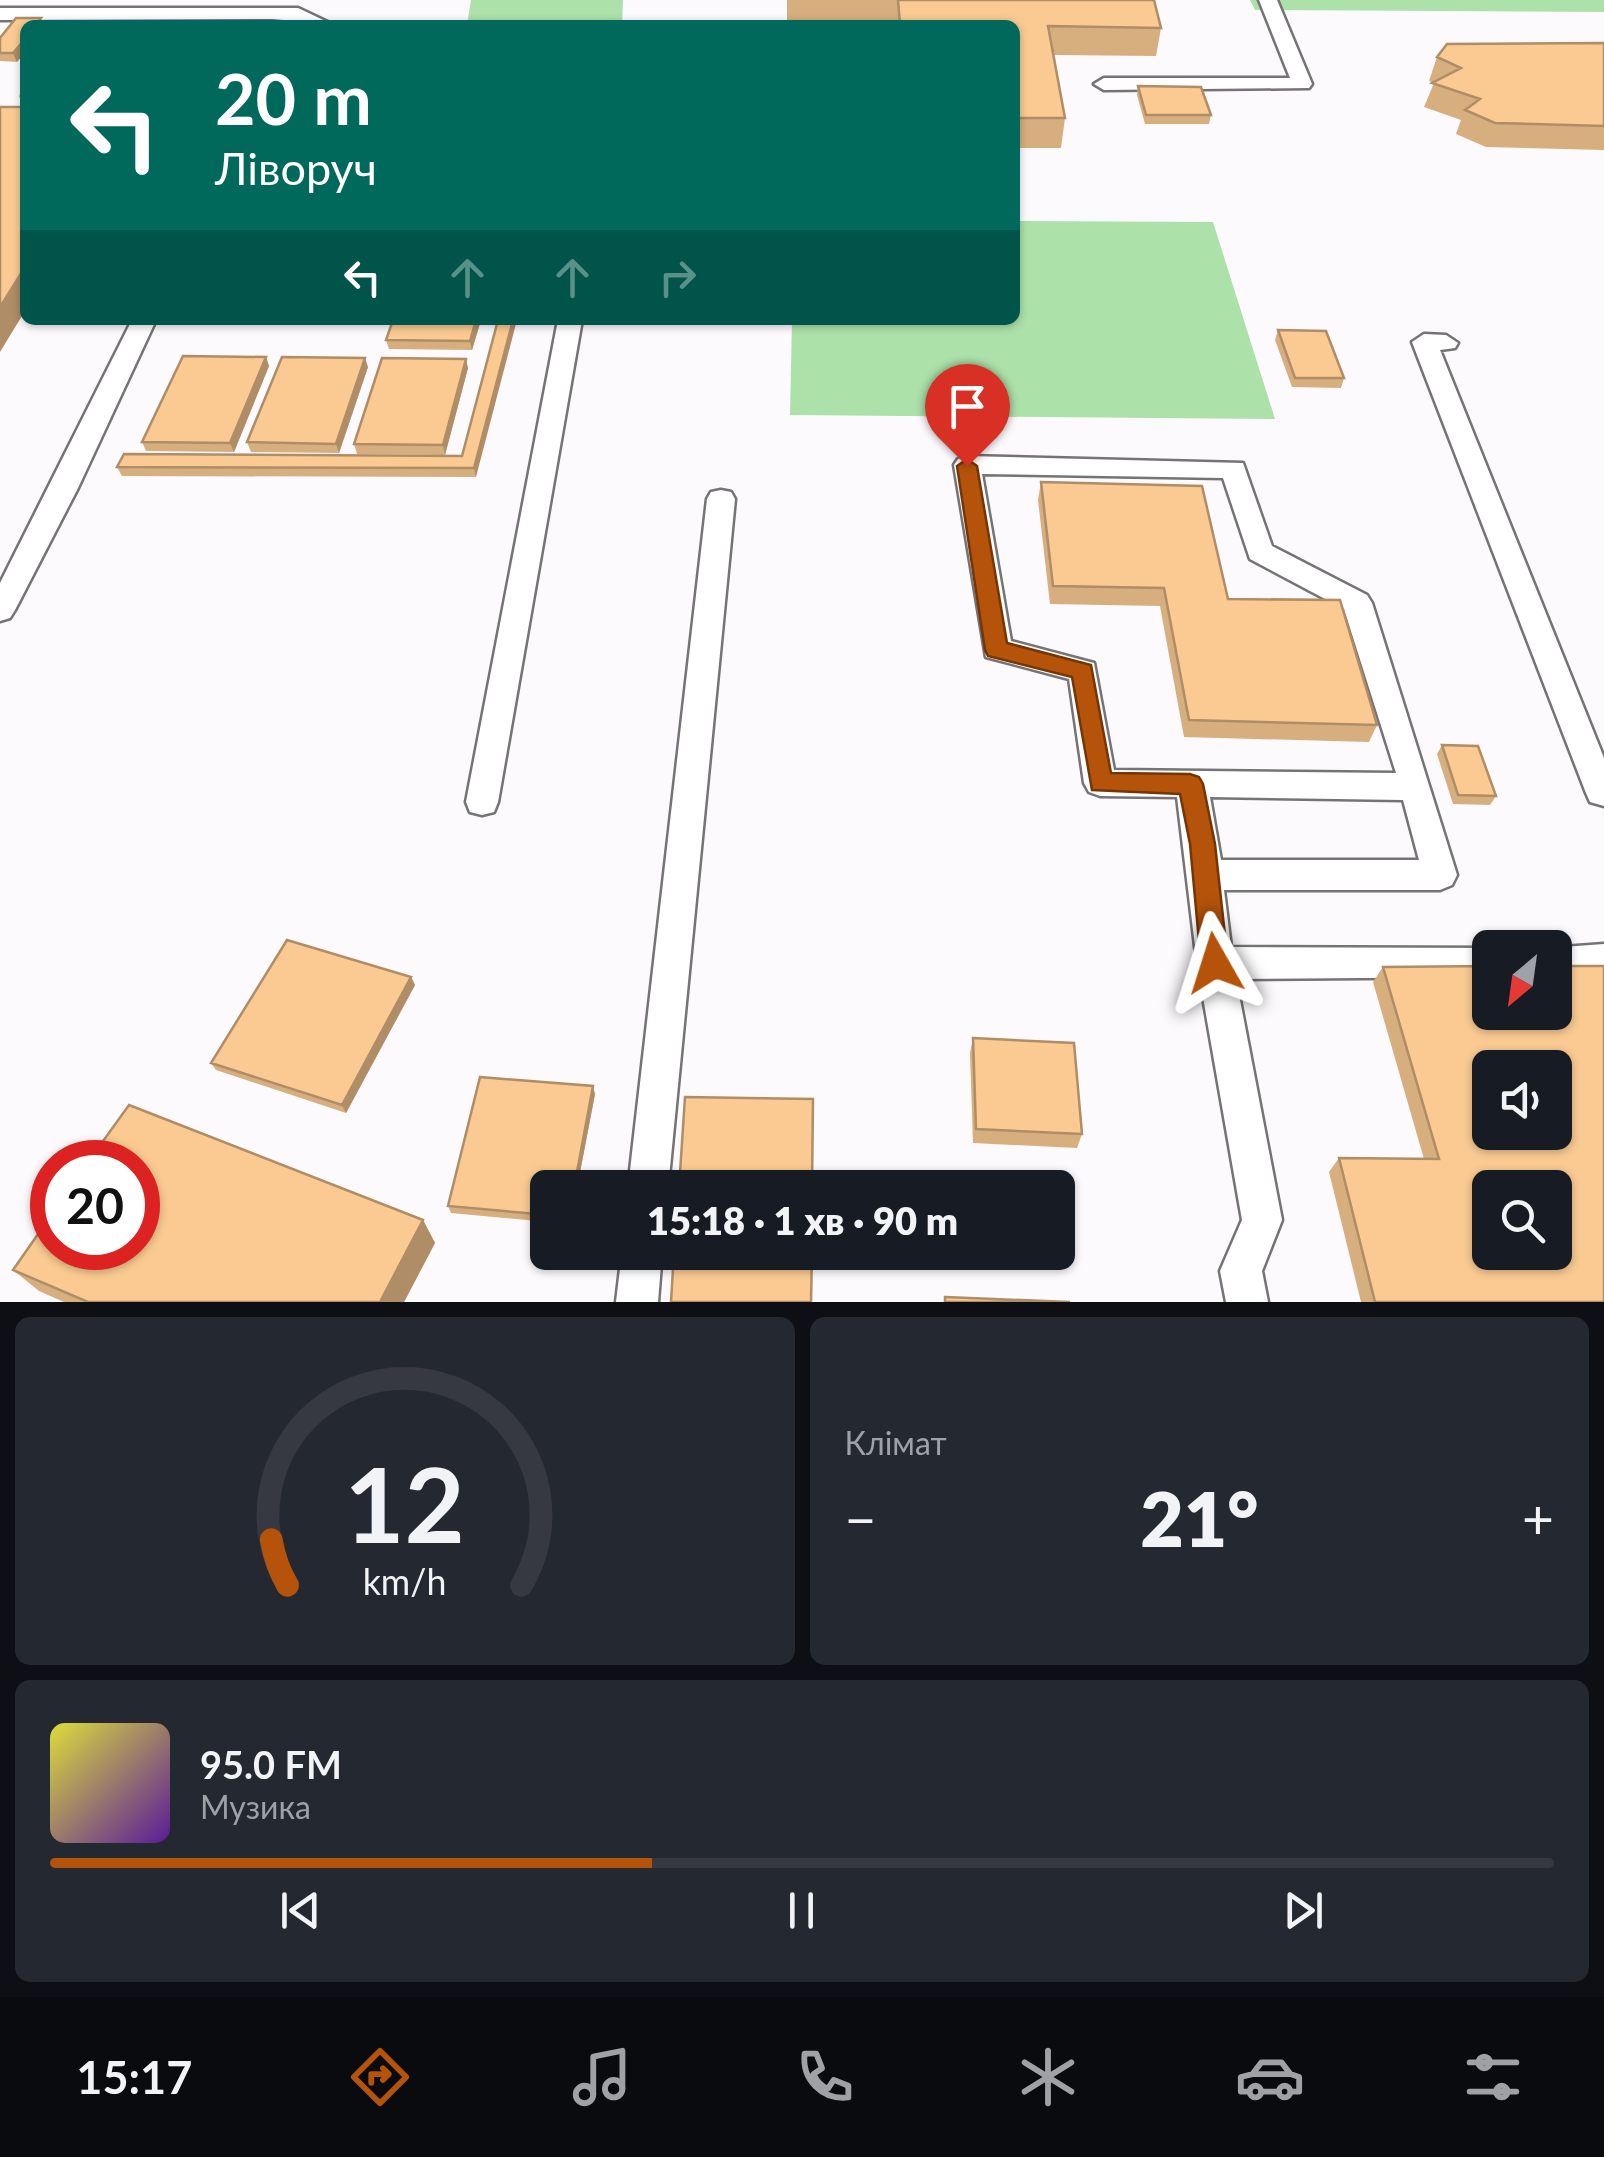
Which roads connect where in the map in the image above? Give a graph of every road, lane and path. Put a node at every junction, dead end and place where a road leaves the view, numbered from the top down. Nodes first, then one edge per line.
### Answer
1 (1268, 0) edge
2 (0, 14) edge
3 (313, 20) edge
4 (1104, 84) dead end
5 (142, 325) edge
6 (569, 325) edge
7 (1446, 344) dead end
8 (721, 500) dead end
9 (0, 610) edge
10 (1190, 784) junction
11 (1416, 787) junction
12 (1602, 793) dead end
13 (482, 802) dead end
14 (1205, 875) junction
15 (1604, 960) edge
16 (1472, 961) edge
17 (1572, 961) edge
18 (1215, 963) junction
19 (650, 1170) edge
20 (640, 1270) edge
21 (637, 1302) edge
22 (1246, 1302) edge

1 - 4 lane
2 - 3 lane
5 - 9 lane
6 - 13 lane
7 - 12 lane
8 - 19 lane
10 - 11 lane
10 - 11 lane
10 - 14 lane
11 - 14 lane
14 - 18 lane
15 - 17 lane
16 - 18 lane
18 - 22 lane
20 - 21 lane

